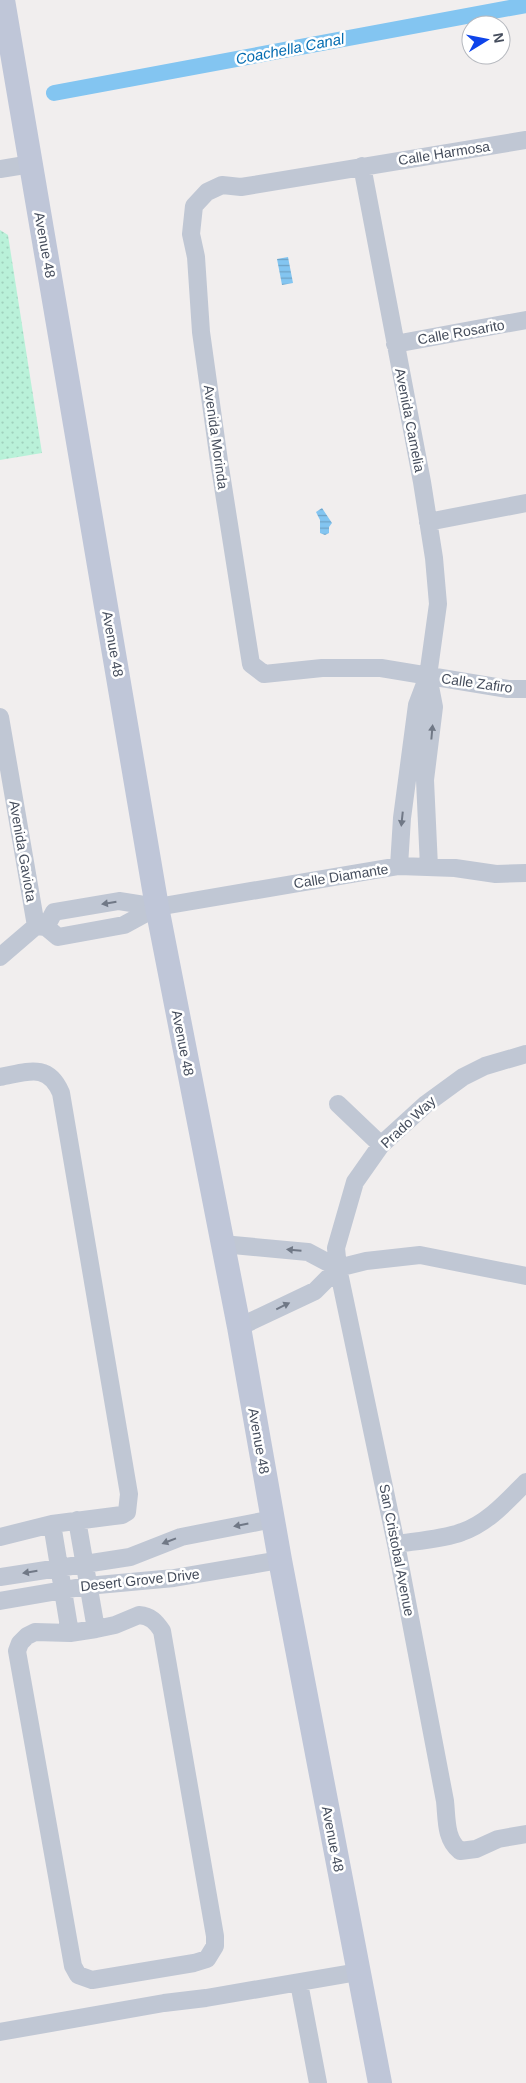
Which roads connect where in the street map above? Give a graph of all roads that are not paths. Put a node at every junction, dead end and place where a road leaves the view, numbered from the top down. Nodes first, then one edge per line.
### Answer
1 (3, 0) edge
2 (526, 140) edge
3 (31, 164) junction
4 (362, 166) junction
5 (0, 169) edge
6 (526, 320) edge
7 (395, 344) junction
8 (526, 503) edge
9 (428, 522) junction
10 (428, 676) junction
11 (526, 689) edge
12 (0, 717) edge
13 (405, 796) junction
14 (426, 797) junction
15 (399, 866) junction
16 (429, 867) junction
17 (526, 873) edge
18 (157, 907) junction
19 (41, 926) junction
20 (0, 957) edge
21 (526, 1054) edge
22 (0, 1077) edge
23 (338, 1104) dead end
24 (381, 1145) junction
25 (222, 1244) junction
26 (338, 1268) junction
27 (526, 1276) edge
28 (239, 1327) junction
29 (526, 1482) edge
30 (77, 1520) junction
31 (273, 1520) junction
32 (52, 1524) junction
33 (0, 1537) edge
34 (396, 1544) junction
35 (130, 1557) junction
36 (280, 1560) junction
37 (84, 1564) junction
38 (59, 1568) junction
39 (0, 1577) edge
40 (134, 1581) junction
41 (87, 1586) junction
42 (63, 1590) junction
43 (0, 1601) edge
44 (96, 1629) junction
45 (70, 1633) junction
46 (526, 1834) edge
47 (358, 1972) junction
48 (299, 1983) junction
49 (0, 2032) edge
50 (318, 2083) edge
51 (380, 2083) edge

1 - 3 main road, Avenue 48
2 - 4 street, Calle Harmosa
3 - 5 street
3 - 18 main road, Avenue 48
4 - 7 street, Avenida Camelia
4 - 10 street, Avenida Morinda
6 - 7 street, Calle Rosarito
7 - 9 street, Avenida Camelia
8 - 9 street
9 - 10 street, Avenida Camelia
10 - 11 street, Calle Zafiro
10 - 13 street, Avenida Camelia
14 -> 10 street, Avenida Camelia
12 - 19 street, Avenida Gaviota
13 - 14 street
13 -> 15 street, Avenida Camelia
14 - 16 street, Avenida Camelia
15 - 16 street, Calle Diamante
15 - 18 street, Calle Diamante
16 - 17 street, Calle Diamante
18 -> 19 street
18 - 19 street
18 - 25 main road, Avenue 48
19 - 20 street
21 - 24 street, Prado Way
22 - 30 street
23 - 24 street
24 - 26 street, Prado Way
26 -> 25 street
25 - 28 main road, Avenue 48
26 - 27 street
28 -> 26 street
26 - 34 street, San Cristobal Avenue
28 - 31 main road, Avenue 48
29 - 34 street
30 - 32 street
30 - 37 street
31 -> 35 street, Desert Grove Drive
31 - 36 main road, Avenue 48
32 - 33 street
32 - 38 street
34 - 46 street, San Cristobal Avenue
35 - 37 street, Desert Grove Drive
35 - 40 street
36 - 40 street, Desert Grove Drive
36 - 47 main road, Avenue 48
37 - 38 street, Desert Grove Drive
37 - 41 street
38 -> 39 street, Desert Grove Drive
38 - 42 street
40 - 41 street, Desert Grove Drive
41 - 42 street, Desert Grove Drive
41 - 44 street
42 - 43 street, Desert Grove Drive
42 - 45 street
44 - 45 street
44 - 45 street
47 - 48 street
47 - 51 main road, Avenue 48
48 - 49 street
48 - 50 street

